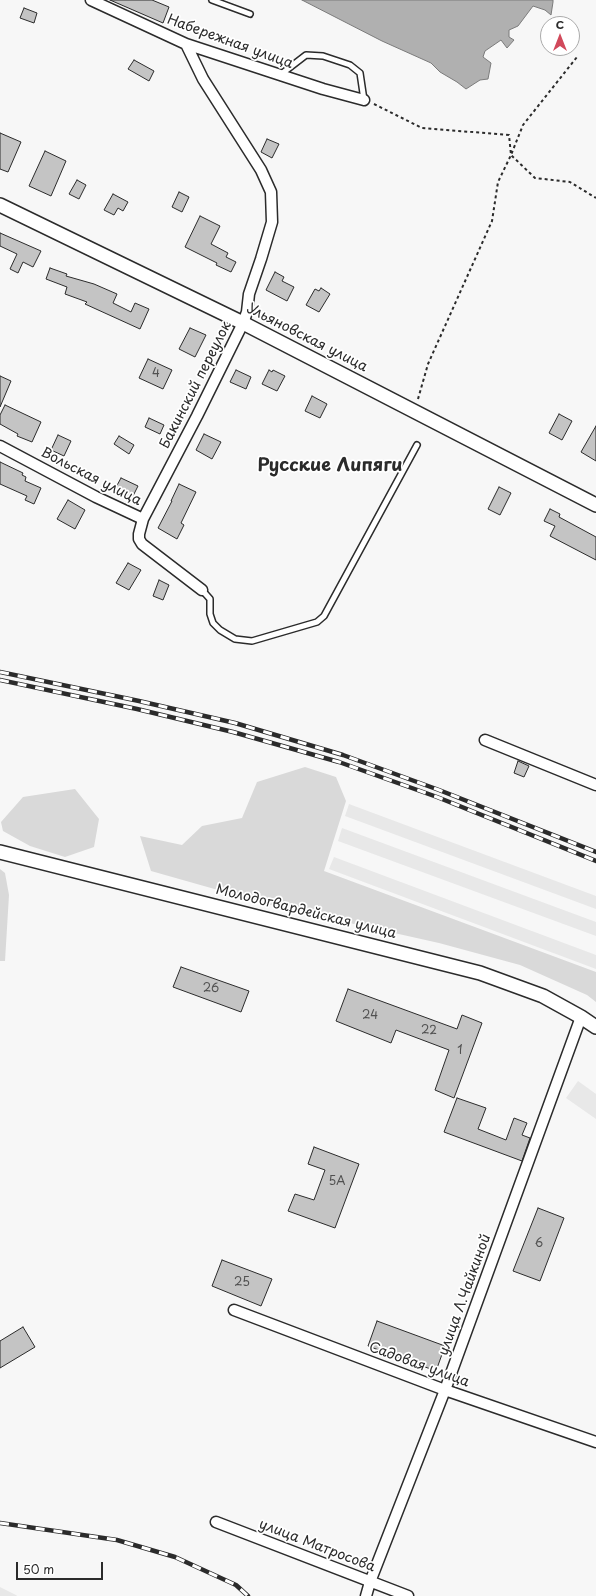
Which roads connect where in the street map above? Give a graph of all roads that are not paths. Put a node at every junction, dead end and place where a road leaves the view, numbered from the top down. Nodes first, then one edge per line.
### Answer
1 (91, 0) edge
2 (212, 0) edge
3 (250, 14) dead end
4 (186, 44) junction
5 (280, 75) junction
6 (364, 100) joint
7 (0, 205) edge
8 (243, 323) junction
9 (417, 445) dead end
10 (0, 446) edge
11 (596, 505) edge
12 (143, 519) junction
13 (202, 590) joint
14 (485, 740) dead end
15 (596, 785) edge
16 (0, 852) edge
17 (581, 1017) junction
18 (596, 1027) edge
19 (234, 1310) dead end
20 (445, 1390) junction
21 (596, 1442) edge
22 (216, 1522) dead end
23 (370, 1582) junction
24 (366, 1596) edge
25 (408, 1596) edge

1 - 4 street, Набережная улица
2 - 3 lane
4 - 5 street, Набережная улица
4 - 8 street, Бакинский переулок
5 - 6 street, Набережная улица
5 - 6 lane
7 - 8 street, Ульяновская улица
8 - 11 street, Ульяновская улица
8 - 12 street, Бакинский переулок
9 - 13 lane
10 - 12 street, Вольская улица
12 - 13 street, Вольская улица
14 - 15 street
16 - 17 street, Молодогвардейская улица
17 - 18 street, Молодогвардейская улица
17 - 20 street, улица Л.Чайкиной
19 - 20 street, Садовая улица
20 - 21 street, Садовая улица
20 - 23 street, улица Л.Чайкиной
22 - 23 street, улица Матросова
23 - 24 street, улица Л.Чайкиной
23 - 25 street, улица Матросова

